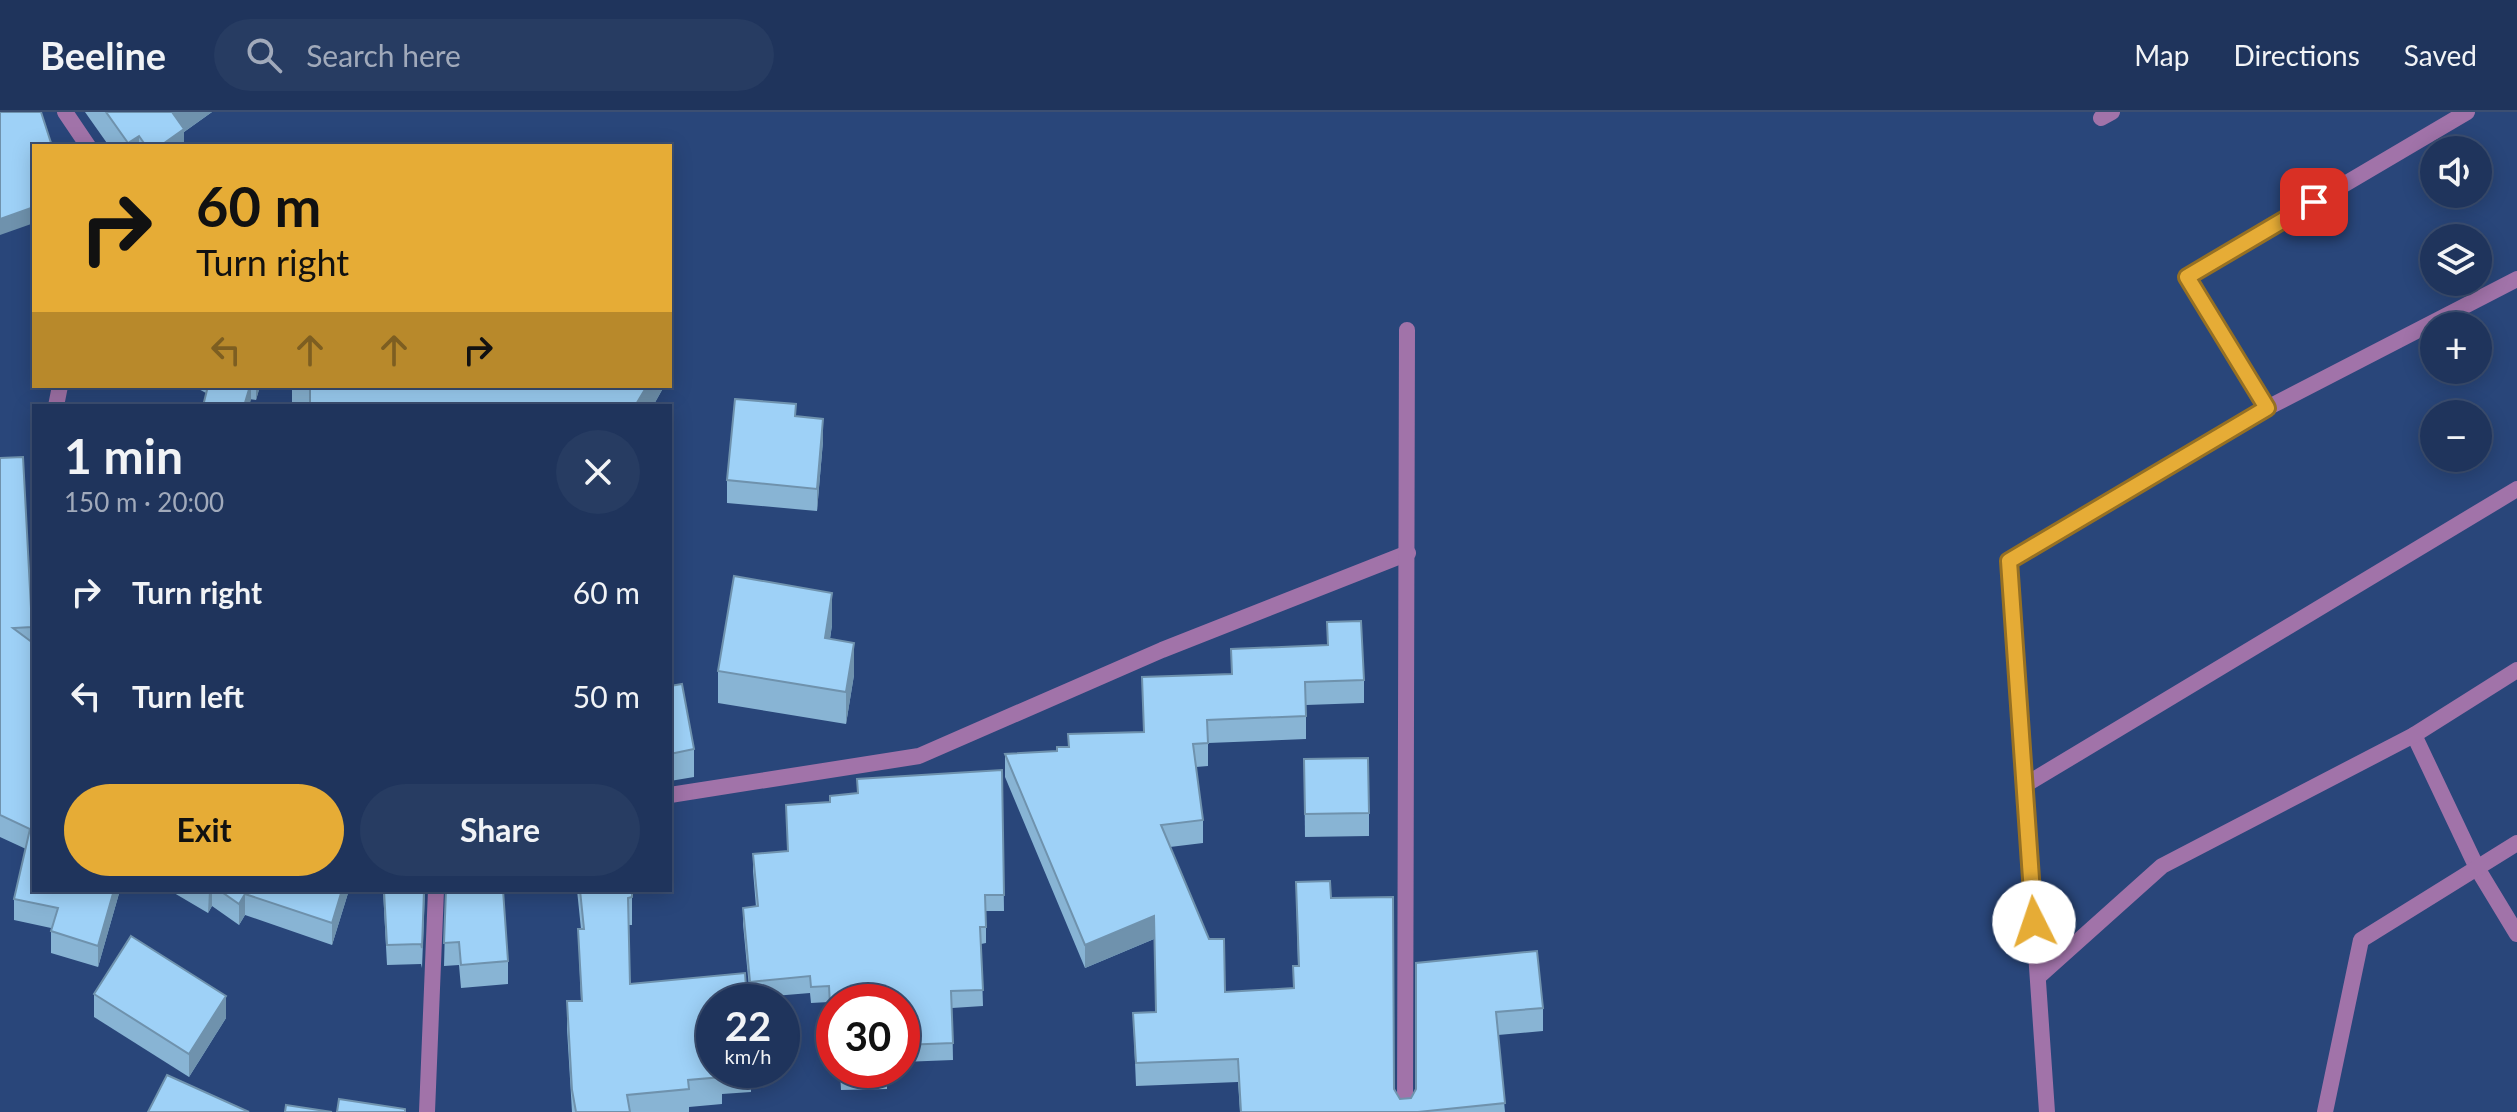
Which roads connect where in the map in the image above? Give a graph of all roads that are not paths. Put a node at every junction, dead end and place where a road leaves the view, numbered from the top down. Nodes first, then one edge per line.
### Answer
1 (65, 112) edge
2 (2467, 112) edge
3 (87, 144) edge
4 (2517, 279) edge
5 (1407, 330) dead end
6 (2267, 408) junction
7 (2517, 489) edge
8 (1408, 553) junction
9 (2517, 670) edge
10 (2414, 735) junction
11 (2025, 785) junction
12 (672, 795) edge
13 (2517, 843) edge
14 (2477, 868) junction
15 (436, 892) edge
16 (2517, 934) edge
17 (2038, 977) junction
18 (427, 1112) edge
19 (1405, 1112) edge
20 (2047, 1112) edge
21 (2325, 1112) edge

1 - 3 street
2 - 6 street
4 - 6 street
5 - 8 street
6 - 11 street
7 - 11 street
8 - 12 street
8 - 19 street
9 - 10 street
10 - 14 street
10 - 17 street
11 - 17 street
13 - 14 street
14 - 16 street
14 - 21 street
15 - 18 street
17 - 20 street

